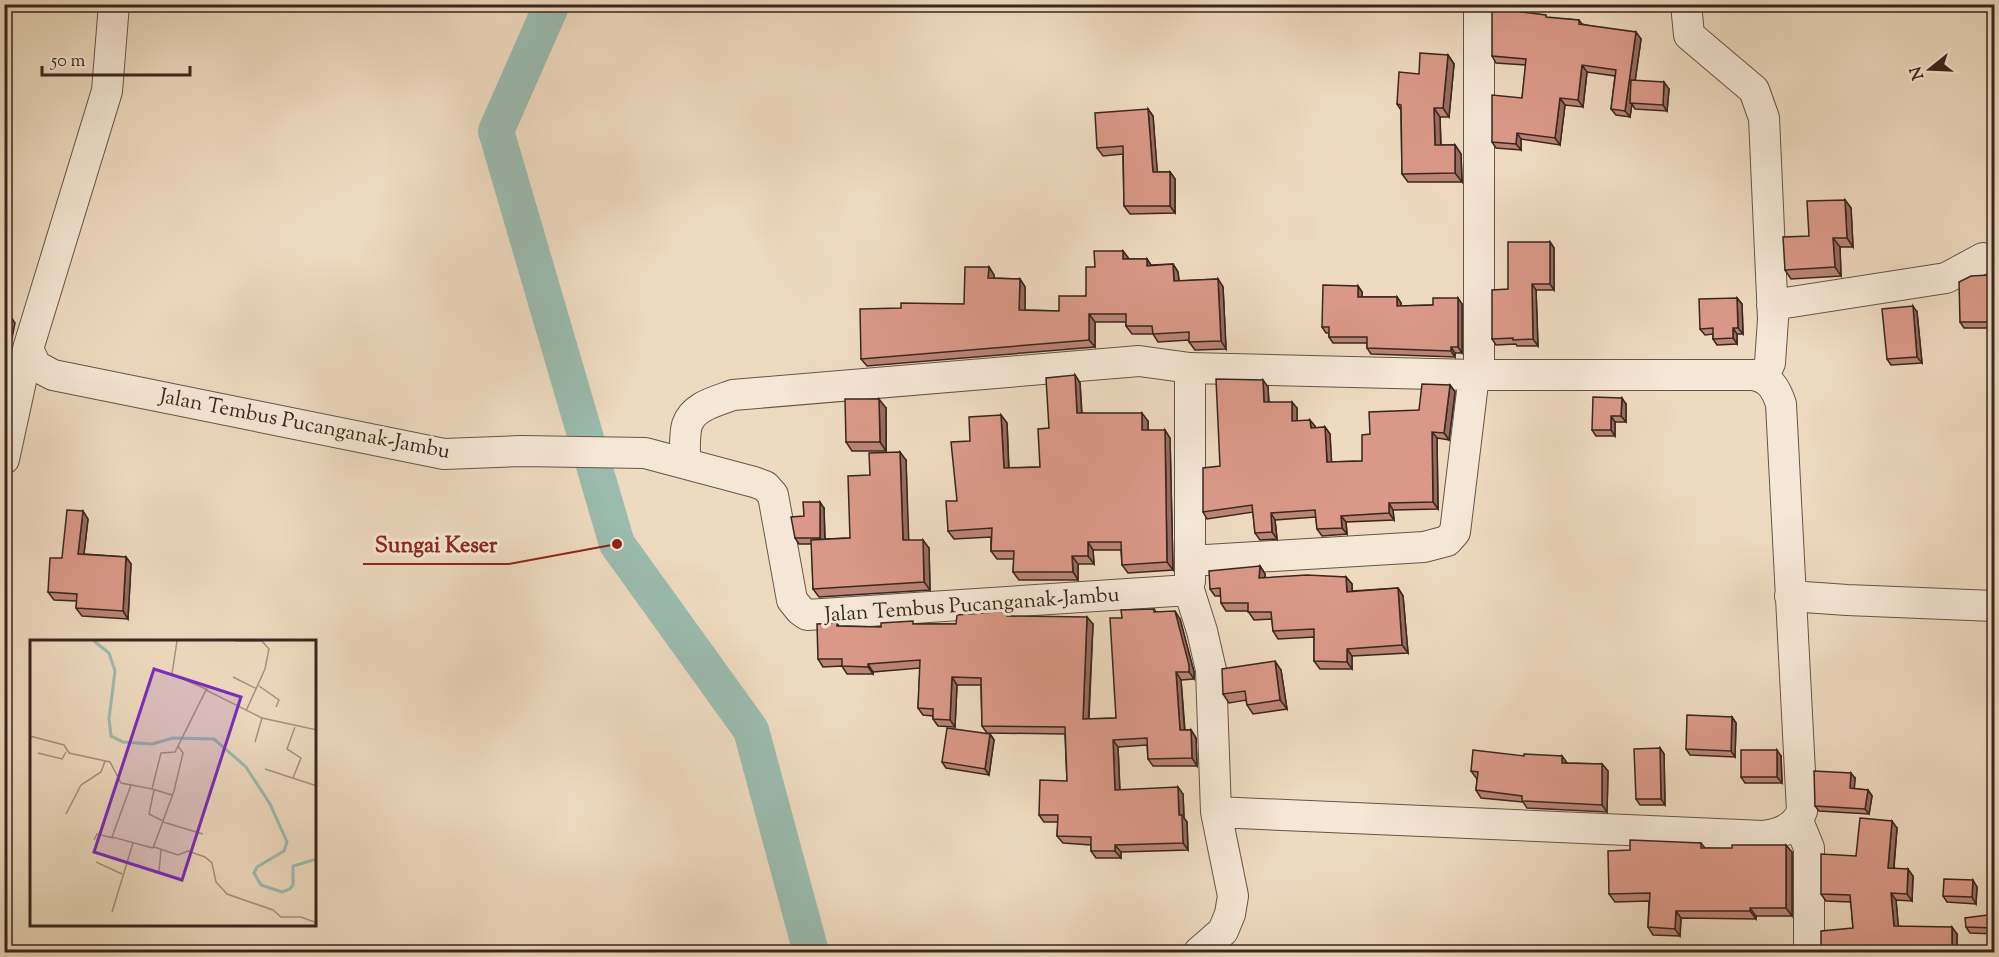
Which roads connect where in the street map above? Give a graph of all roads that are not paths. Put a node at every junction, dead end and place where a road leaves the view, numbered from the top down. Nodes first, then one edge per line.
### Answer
1 (114, 4) edge
2 (1479, 4) edge
3 (1686, 4) edge
4 (1983, 258) dead end
5 (1772, 305) junction
6 (28, 349) junction
7 (1190, 368) junction
8 (1477, 375) junction
9 (1762, 377) junction
10 (4, 459) edge
11 (685, 463) junction
12 (1190, 561) junction
13 (1189, 590) junction
14 (1790, 596) junction
15 (1995, 606) edge
16 (1216, 812) junction
17 (1798, 821) junction
18 (1199, 952) edge
19 (1809, 952) edge

1 - 6 street
2 - 8 street
3 - 5 street
4 - 5 street
5 - 9 street
6 - 10 street
6 - 11 street, Jalan Tembus Pucanganak-Jambu
7 - 8 street
7 - 11 street
7 - 12 street
8 - 9 street
8 - 12 street
9 - 14 street
11 - 13 street, Jalan Tembus Pucanganak-Jambu
12 - 13 street
13 - 16 street
14 - 15 street
14 - 17 street
16 - 17 street
16 - 18 street
17 - 19 street

